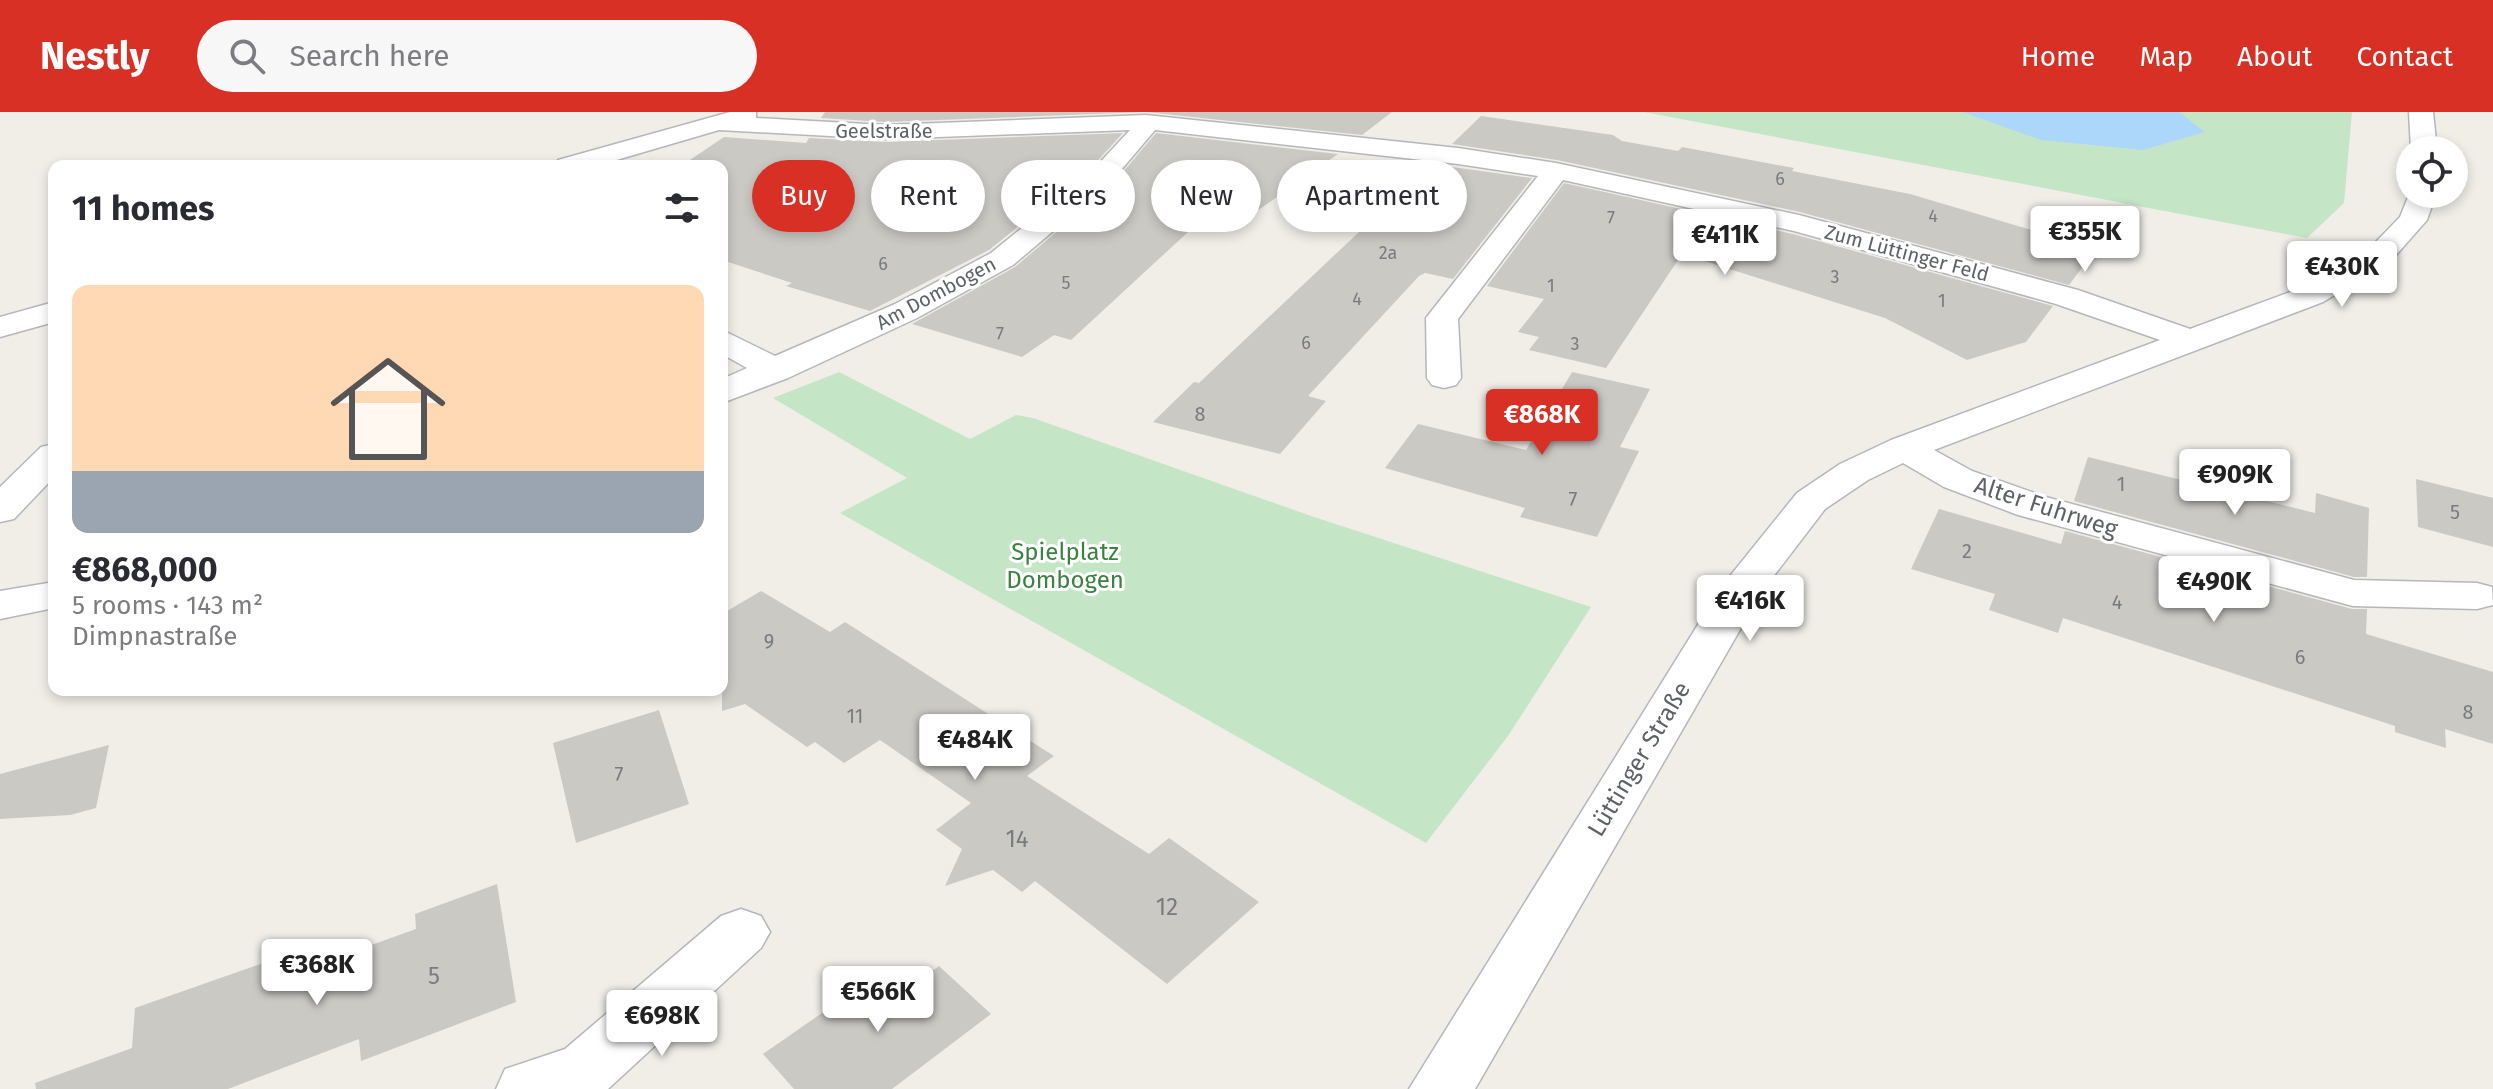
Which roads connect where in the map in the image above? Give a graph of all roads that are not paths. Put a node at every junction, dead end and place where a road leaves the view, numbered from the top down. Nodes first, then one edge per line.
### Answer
1 (757, 112) edge
2 (2421, 112) edge
3 (1144, 117) edge
4 (718, 123) junction
5 (2423, 136) edge
6 (588, 160) edge
7 (1556, 171) junction
8 (2417, 208) edge
9 (48, 314) edge
10 (0, 327) edge
11 (2187, 340) junction
12 (728, 343) edge
13 (776, 371) junction
14 (1444, 378) dead end
15 (728, 390) edge
16 (1904, 448) junction
17 (48, 461) edge
18 (0, 510) edge
19 (48, 596) edge
20 (2477, 596) dead end
21 (0, 605) edge
22 (741, 932) dead end
23 (528, 1089) edge
24 (1441, 1089) edge

1 - 4 street
2 - 5 street
3 - 4 street, Geelstraße
3 - 7 street, Zum Lüttinger Feld
3 - 13 street, Am Dombogen
4 - 6 street
7 - 11 street, Zum Lüttinger Feld
7 - 14 street
8 - 11 street, Lüttinger Straße
9 - 10 street
11 - 16 street, Lüttinger Straße
12 - 13 street
13 - 15 street, Am Dombogen
16 - 20 street, Alter Fuhrweg
16 - 24 street, Lüttinger Straße
17 - 18 street
19 - 21 street
22 - 23 street

